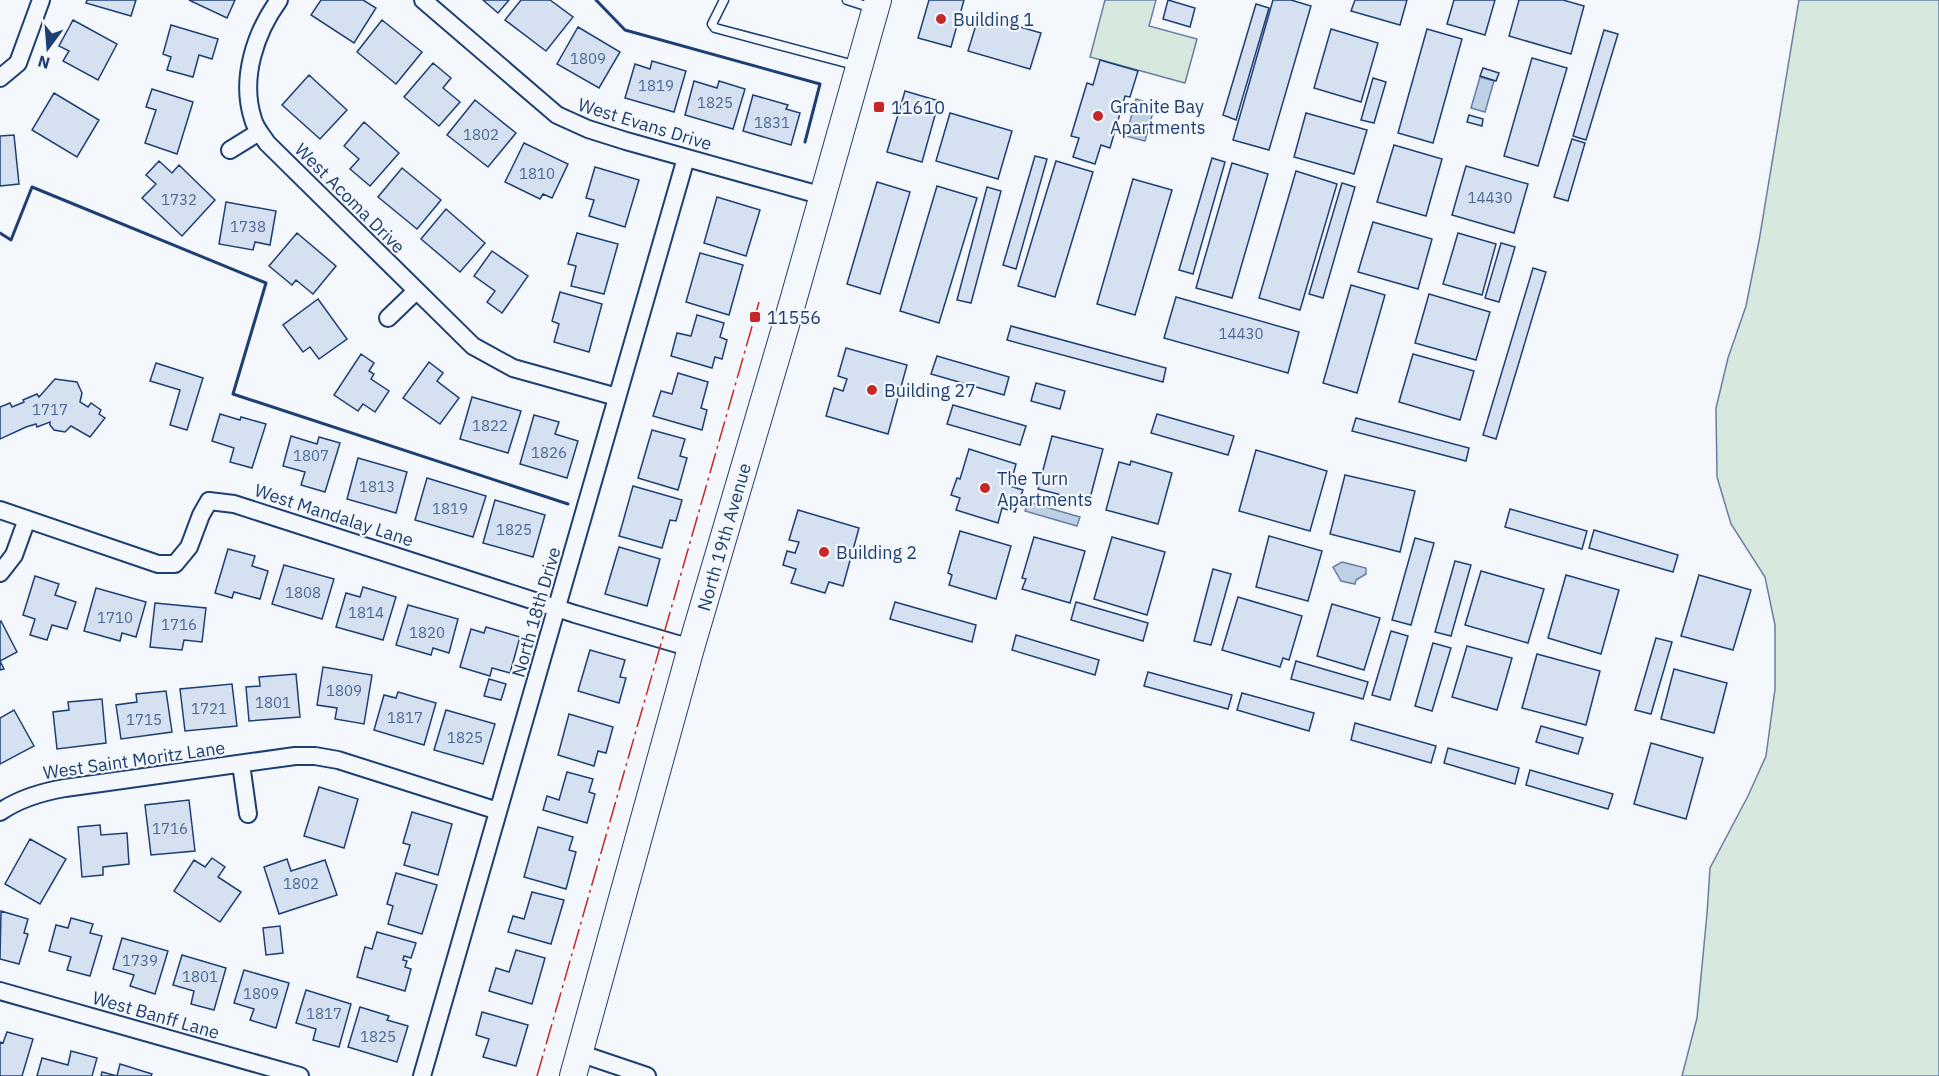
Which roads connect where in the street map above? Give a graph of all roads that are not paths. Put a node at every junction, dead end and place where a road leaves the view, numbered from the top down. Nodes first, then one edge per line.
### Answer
1 (41, 0) edge
2 (279, 0) edge
3 (423, 0) edge
4 (724, 0) edge
5 (847, 0) edge
6 (877, 4) edge
7 (860, 67) junction
8 (0, 78) edge
9 (259, 132) junction
10 (230, 150) dead end
11 (686, 158) junction
12 (823, 196) junction
13 (416, 291) junction
14 (388, 318) dead end
15 (617, 397) junction
16 (0, 510) edge
17 (27, 519) junction
18 (0, 573) edge
19 (557, 608) junction
20 (691, 648) junction
21 (241, 764) junction
22 (498, 811) junction
23 (0, 812) edge
24 (248, 814) dead end
25 (0, 991) edge
26 (576, 1065) edge
27 (300, 1076) edge
28 (422, 1076) edge
29 (647, 1076) edge

1 - 8 street
2 - 9 street, West Acoma Drive
3 - 11 street, West Evans Drive
4 - 7 lane
5 - 6 lane
6 - 7 main road, North 19th Avenue
7 - 12 main road, North 19th Avenue
9 - 10 street
9 - 13 street, West Acoma Drive
11 - 12 street, West Evans Drive
11 - 15 street, North 18th Drive
12 - 20 main road, North 19th Avenue
13 - 14 street
13 - 15 street, West Acoma Drive
15 - 19 street, North 18th Drive
16 - 17 street, West Mandalay Lane
17 - 18 street
17 - 19 street, West Mandalay Lane
19 - 20 street, West Mandalay Lane
19 - 22 street, North 18th Drive
20 - 26 main road, North 19th Avenue
21 - 22 street, West Saint Moritz Lane
21 - 23 street, West Saint Moritz Lane
21 - 24 street, West Saint Moritz Lane
22 - 28 street, North 18th Drive
25 - 27 street, West Banff Lane
26 - 29 street

